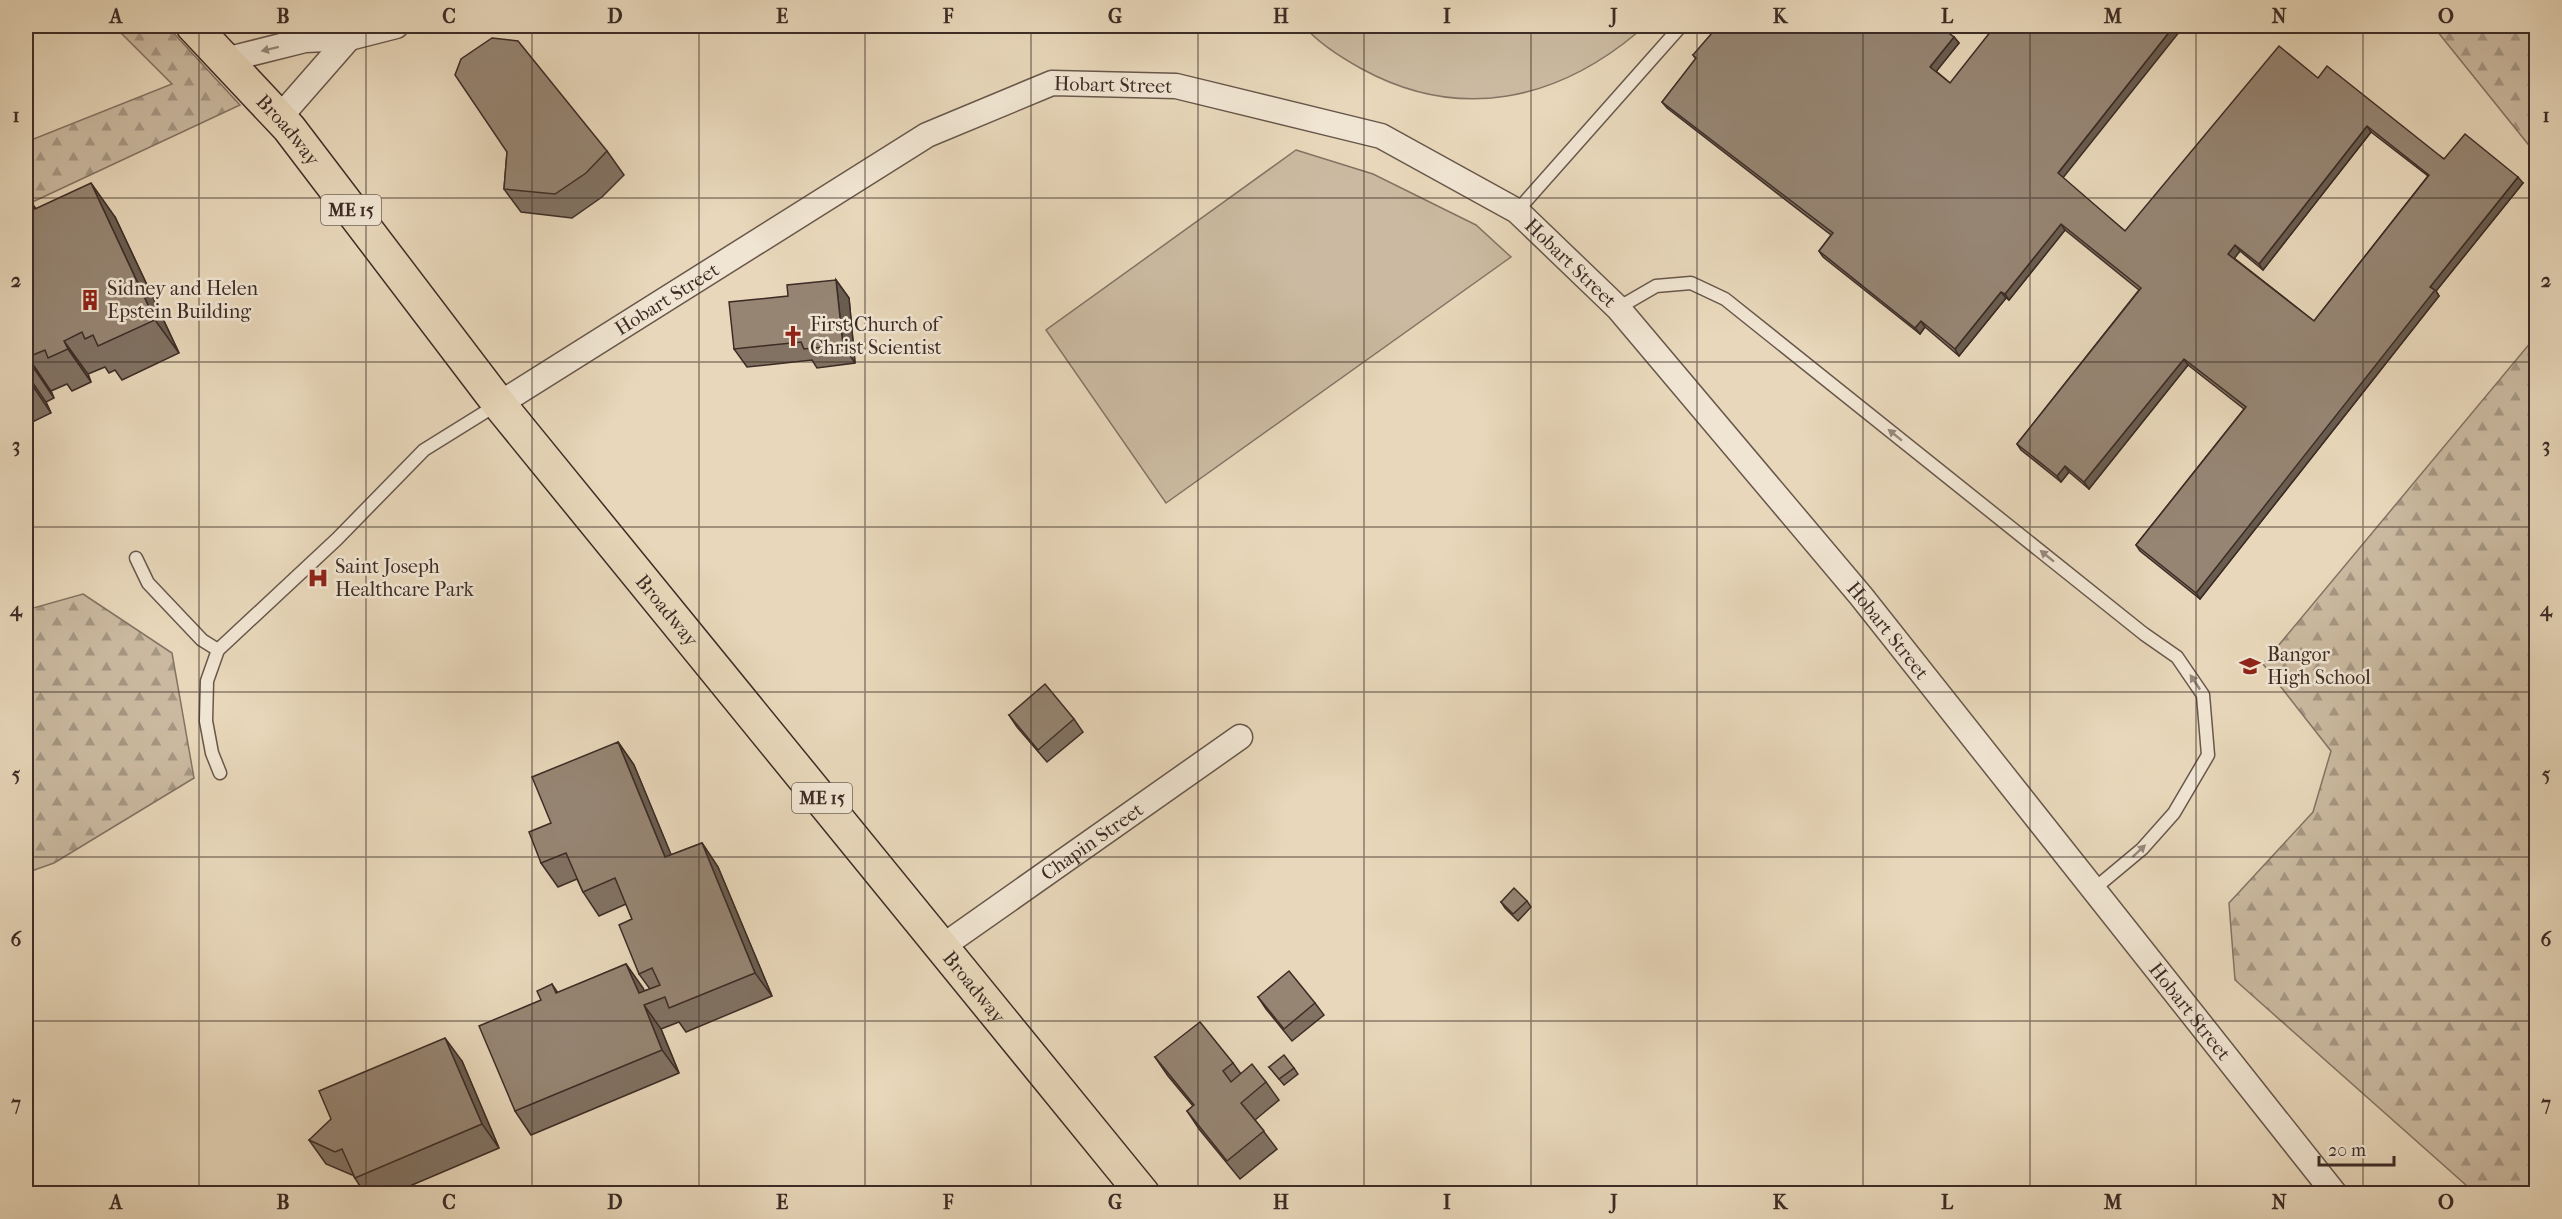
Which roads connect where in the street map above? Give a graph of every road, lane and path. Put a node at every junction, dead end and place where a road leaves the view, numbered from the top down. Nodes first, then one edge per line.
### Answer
1 (193, 26) edge
2 (396, 26) edge
3 (1681, 26) edge
4 (348, 32) edge
5 (225, 60) junction
6 (279, 118) junction
7 (1517, 211) junction
8 (1618, 308) junction
9 (499, 404) junction
10 (136, 558) dead end
11 (218, 650) junction
12 (1240, 737) dead end
13 (220, 773) dead end
14 (2094, 889) junction
15 (943, 946) junction
16 (1143, 1194) edge
17 (2335, 1194) edge

1 - 5 main road, Broadway / ME 15
2 - 4 street
3 - 7 lane
4 -> 5 street
4 - 6 street
5 - 6 main road, Broadway / ME 15
6 - 9 main road, Broadway / ME 15
7 - 8 street, Hobart Street
7 - 9 street, Hobart Street
8 - 14 street, Hobart Street
14 -> 8 lane
9 - 11 lane
9 - 15 main road, Broadway / ME 15
10 - 11 lane
11 - 13 lane
12 - 15 street, Chapin Street
14 - 17 street, Hobart Street
15 - 16 main road, Broadway / ME 15

